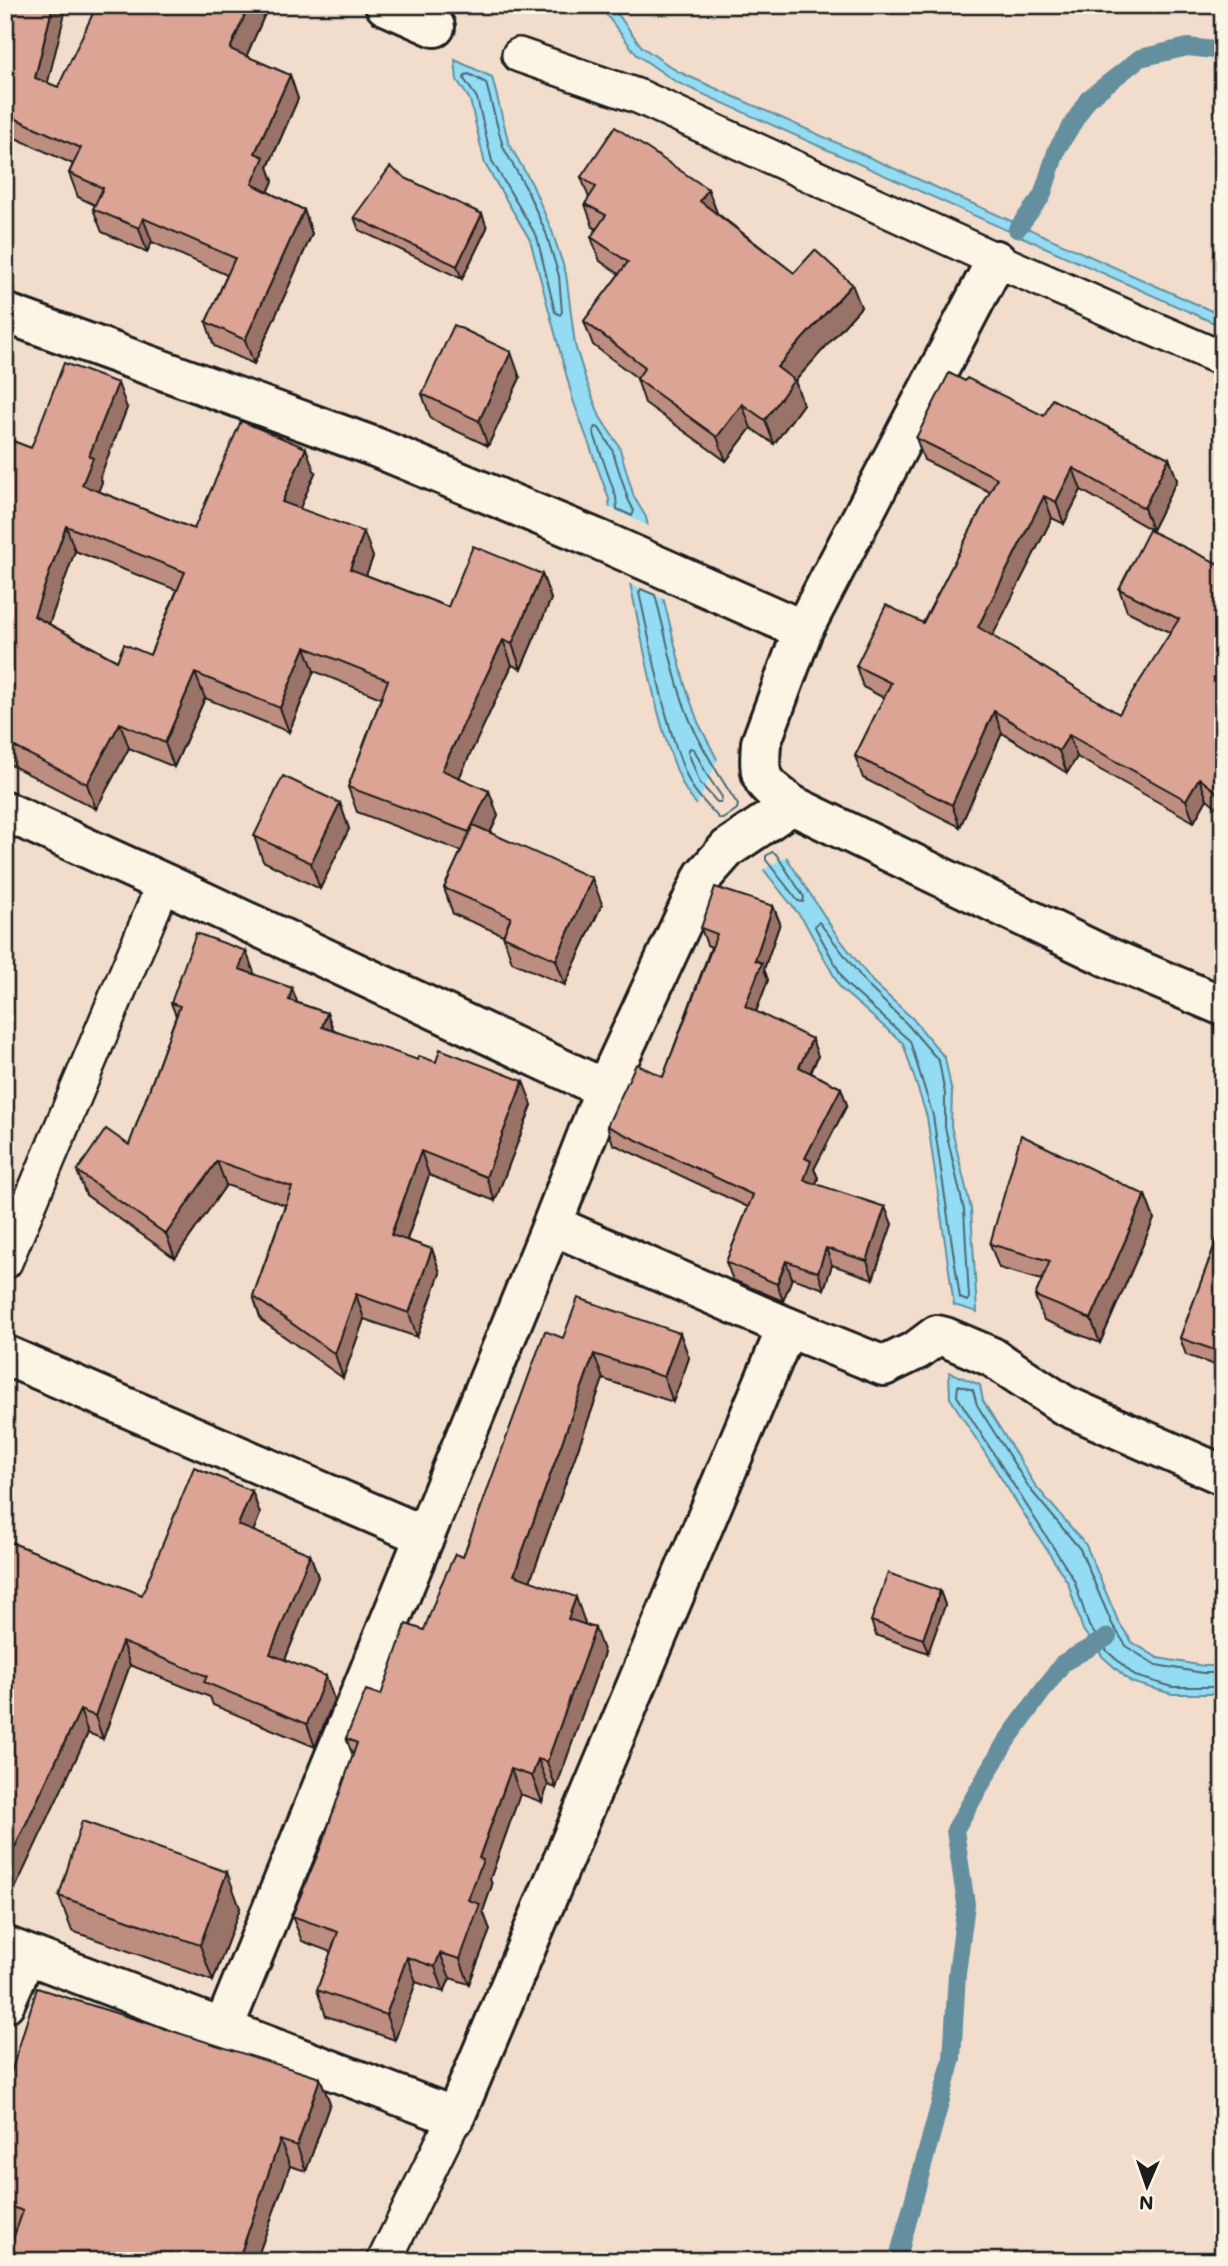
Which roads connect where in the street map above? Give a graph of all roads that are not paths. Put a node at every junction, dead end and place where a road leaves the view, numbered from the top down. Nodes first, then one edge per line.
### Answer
1 (385, 5) edge
2 (435, 27) dead end
3 (519, 55) dead end
4 (996, 260) junction
5 (5, 313) edge
6 (1223, 359) edge
7 (803, 630) junction
8 (784, 810) junction
9 (5, 811) edge
10 (164, 883) junction
11 (1223, 1006) edge
12 (605, 1089) junction
13 (552, 1224) junction
14 (5, 1262) edge
15 (787, 1327) junction
16 (5, 1355) edge
17 (1223, 1475) edge
18 (425, 1536) junction
19 (16, 1950) edge
20 (5, 2003) edge
21 (223, 2029) junction
22 (455, 2116) junction
23 (384, 2261) edge

1 - 2 street
3 - 4 lane
4 - 6 lane
4 - 7 street
5 - 7 street
7 - 8 street
8 - 11 street
8 - 12 street
9 - 10 street
10 - 12 street
10 - 14 lane
12 - 13 street
13 - 15 street
13 - 18 street
15 - 17 street
15 - 22 street
16 - 18 street
18 - 21 street
19 - 20 street
19 - 21 street
21 - 22 street
22 - 23 lane

